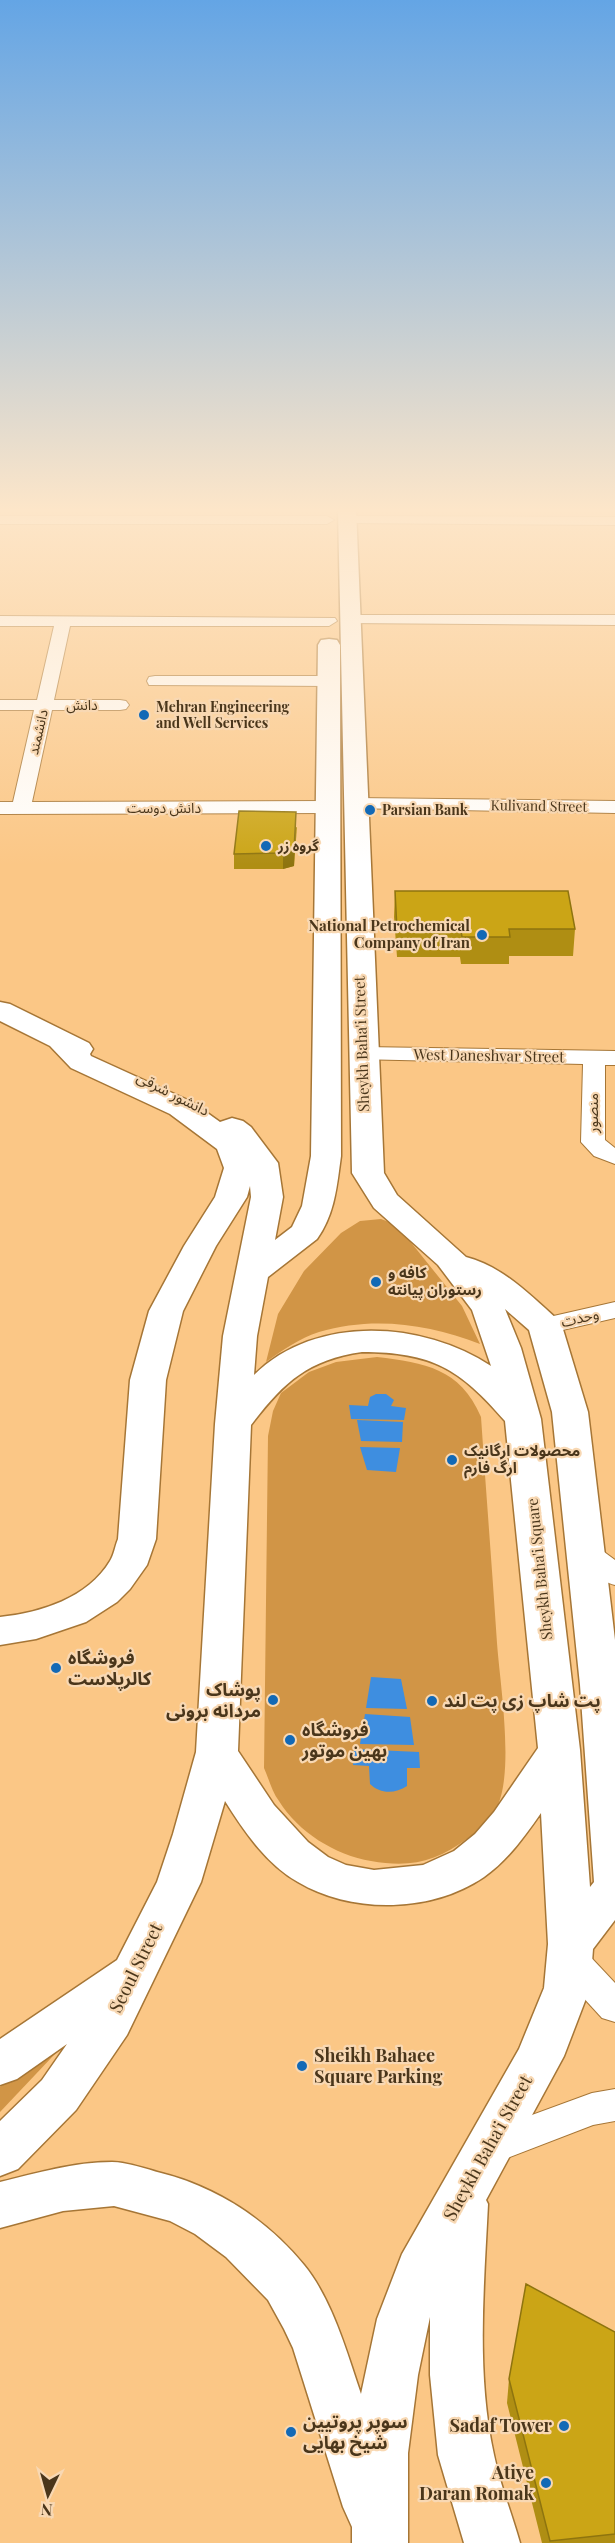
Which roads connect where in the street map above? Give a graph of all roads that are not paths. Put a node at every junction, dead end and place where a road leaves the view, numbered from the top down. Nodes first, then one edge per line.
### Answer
1 (61, 628) edge
2 (334, 628) edge
3 (337, 628) edge
4 (155, 681) dead end
5 (329, 681) junction
6 (0, 705) edge
7 (44, 705) junction
8 (120, 705) dead end
9 (341, 743) junction
10 (342, 806) junction
11 (615, 807) edge
12 (0, 808) edge
13 (21, 808) junction
14 (0, 1011) edge
15 (61, 1041) junction
16 (363, 1054) junction
17 (604, 1058) edge
18 (615, 1157) edge
19 (450, 1258) junction
20 (254, 1272) junction
21 (615, 1310) edge
22 (545, 1326) junction
23 (523, 1419) junction
24 (233, 1424) junction
25 (601, 1564) edge
26 (0, 1631) edge
27 (608, 1680) edge
28 (559, 1750) junction
29 (216, 1752) junction
30 (615, 1880) edge
31 (615, 1887) edge
32 (571, 1952) junction
33 (136, 1971) junction
34 (615, 2007) edge
35 (0, 2065) edge
36 (615, 2104) edge
37 (489, 2148) junction
38 (0, 2154) edge
39 (464, 2193) junction
40 (0, 2205) edge
41 (380, 2538) edge
42 (492, 2543) edge

1 - 7 street, دانشمند
2 - 5 main road, Sheykh Baha'i Street
3 - 9 main road, Sheykh Baha'i Street
4 - 5 street
5 - 9 main road, Sheykh Baha'i Street
6 - 7 street, دانش
7 - 8 street, دانش
7 - 13 street, دانشمند
9 - 10 main road, Sheykh Baha'i Street
10 - 11 street, Kulivand Street
10 - 13 street, دانش دوست
10 - 16 main road, Sheykh Baha'i Street
10 - 20 main road, Sheykh Baha'i Street
12 - 13 street, دانش دوست
14 - 15 main road, دانشور شرقی
15 - 20 main road, دانشور شرقی
15 - 26 main road
16 - 17 street, West Daneshvar Street
16 - 19 main road, Sheykh Baha'i Street
17 - 18 street, منصور
19 - 22 main road
19 - 23 main road, Sheykh Baha'i Street
20 - 24 main road
21 - 22 street, وحدت
22 - 25 main road
23 - 24 main road
23 - 28 main road, Sheykh Baha'i Square
24 - 29 main road
25 - 27 main road
27 - 30 main road
28 - 29 main road
28 - 32 main road, Sheykh Baha'i Street
29 - 33 main road, Seoul Street
31 - 32 main road
32 - 34 street
32 - 37 main road, Sheykh Baha'i Street
33 - 35 main road
33 - 38 main road, Seoul Street
36 - 37 street
37 - 39 main road, Sheykh Baha'i Street
39 - 41 main road, Sheykh Baha'i Street
39 - 42 main road
40 - 41 main road

